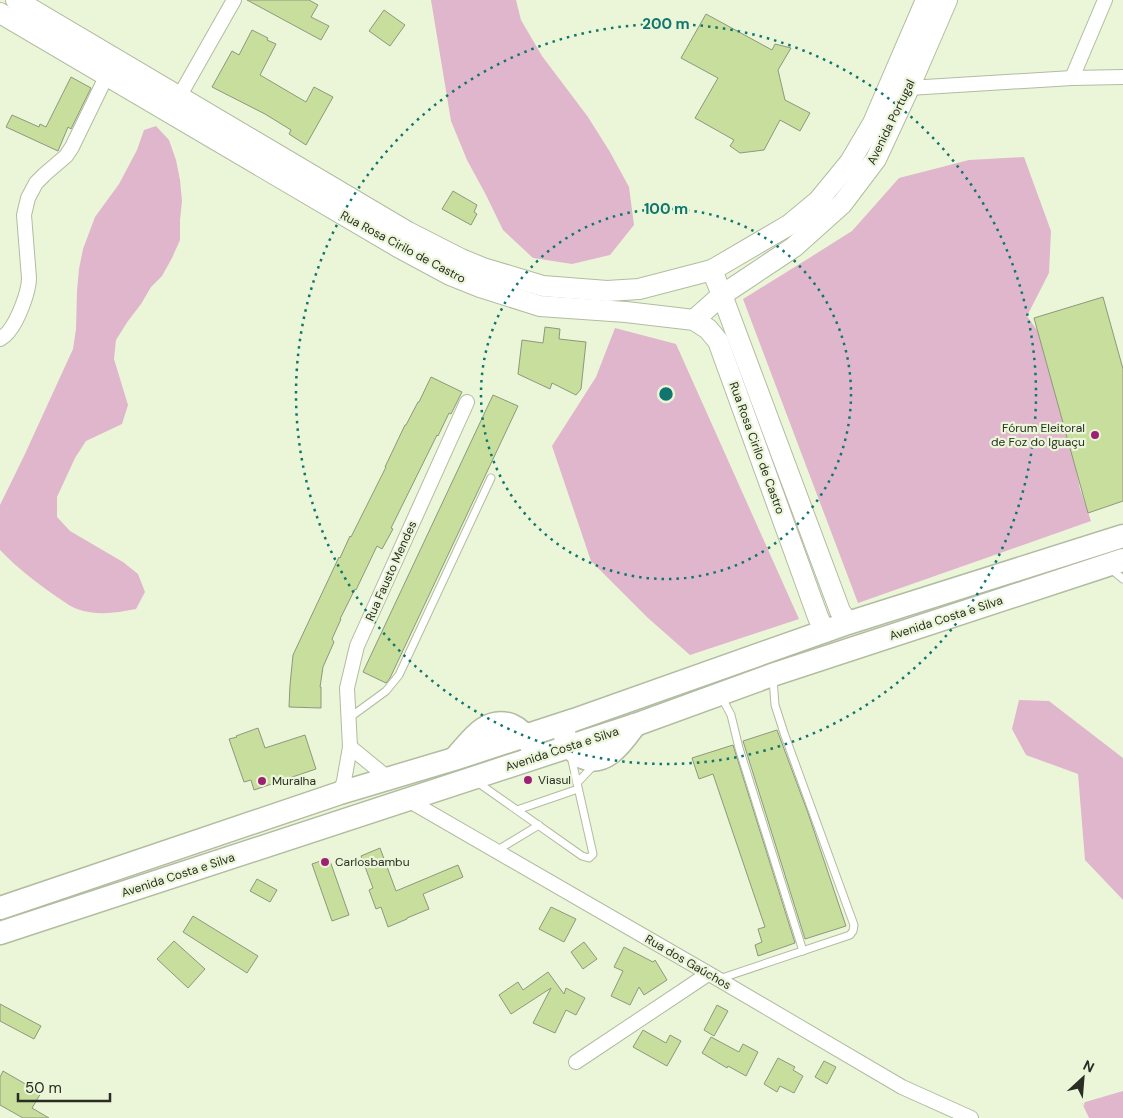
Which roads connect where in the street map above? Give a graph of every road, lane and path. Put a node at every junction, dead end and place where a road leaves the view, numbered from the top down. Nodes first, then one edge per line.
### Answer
1 (16, 0) edge
2 (234, 0) edge
3 (926, 0) edge
4 (947, 0) edge
5 (1105, 0) edge
6 (0, 13) edge
7 (107, 75) junction
8 (1123, 77) edge
9 (1072, 78) junction
10 (909, 88) junction
11 (175, 104) junction
12 (403, 239) junction
13 (712, 270) junction
14 (543, 286) junction
15 (722, 295) junction
16 (540, 306) junction
17 (694, 320) junction
18 (0, 339) edge
19 (467, 402) dead end
20 (491, 478) dead end
21 (1123, 536) edge
22 (1118, 568) edge
23 (848, 623) junction
24 (825, 632) junction
25 (772, 675) junction
26 (720, 693) junction
27 (349, 718) junction
28 (574, 720) junction
29 (635, 725) junction
30 (525, 736) junction
31 (350, 746) junction
32 (569, 747) junction
33 (599, 759) junction
34 (525, 761) junction
35 (388, 778) junction
36 (472, 779) junction
37 (578, 786) junction
38 (340, 793) junction
39 (408, 800) junction
40 (517, 810) junction
41 (539, 825) junction
42 (495, 851) junction
43 (0, 908) edge
44 (0, 933) edge
45 (803, 950) junction
46 (713, 976) junction
47 (576, 1062) dead end
48 (971, 1118) edge

1 - 11 main road
2 - 11 street
3 - 13 main road, Avenida Portugal
4 - 10 main road, Avenida Portugal
5 - 9 street
6 - 7 main road
7 - 11 main road
7 - 18 street
8 - 9 street
9 - 10 street
10 - 15 main road, Avenida Portugal
11 - 12 main road
12 - 14 main road, Avenida Portugal
12 - 16 main road, Rua Rosa Cirilo de Castro
13 - 14 main road, Avenida Portugal
13 - 15 main road
14 - 16 main road
15 - 17 main road, Avenida Portugal
15 - 23 main road
16 - 17 main road, Rua Rosa Cirilo de Castro
17 - 24 main road, Rua Rosa Cirilo de Castro
19 - 27 street, Rua Fausto Mendes
20 - 27 lane
21 - 23 main road, Avenida Costa e Silva
22 - 25 main road, Avenida Costa e Silva
23 - 24 main road, Avenida Costa e Silva
24 - 28 main road, Avenida Costa e Silva
25 - 26 main road, Avenida Costa e Silva
25 - 45 lane
26 - 29 main road, Avenida Costa e Silva
26 - 45 lane
27 - 31 street, Rua Fausto Mendes
28 - 30 main road, Avenida Costa e Silva
28 - 32 main road
29 - 32 main road, Avenida Costa e Silva
29 - 33 main road
30 - 34 main road
30 - 35 main road, Avenida Costa e Silva
31 - 35 street
31 - 38 street, Rua Fausto Mendes
32 - 33 main road
32 - 34 main road, Avenida Costa e Silva
32 - 37 lane
33 - 37 lane
34 - 36 main road, Avenida Costa e Silva
35 - 38 main road, Avenida Costa e Silva
36 - 39 main road, Avenida Costa e Silva
36 - 40 lane
37 - 40 lane
37 - 41 lane
38 - 43 main road, Avenida Costa e Silva
39 - 42 street, Rua dos Gaúchos
39 - 44 main road, Avenida Costa e Silva
40 - 41 lane
41 - 42 lane
42 - 46 street, Rua dos Gaúchos
45 - 46 lane
46 - 47 street
46 - 48 street, Rua dos Gaúchos

